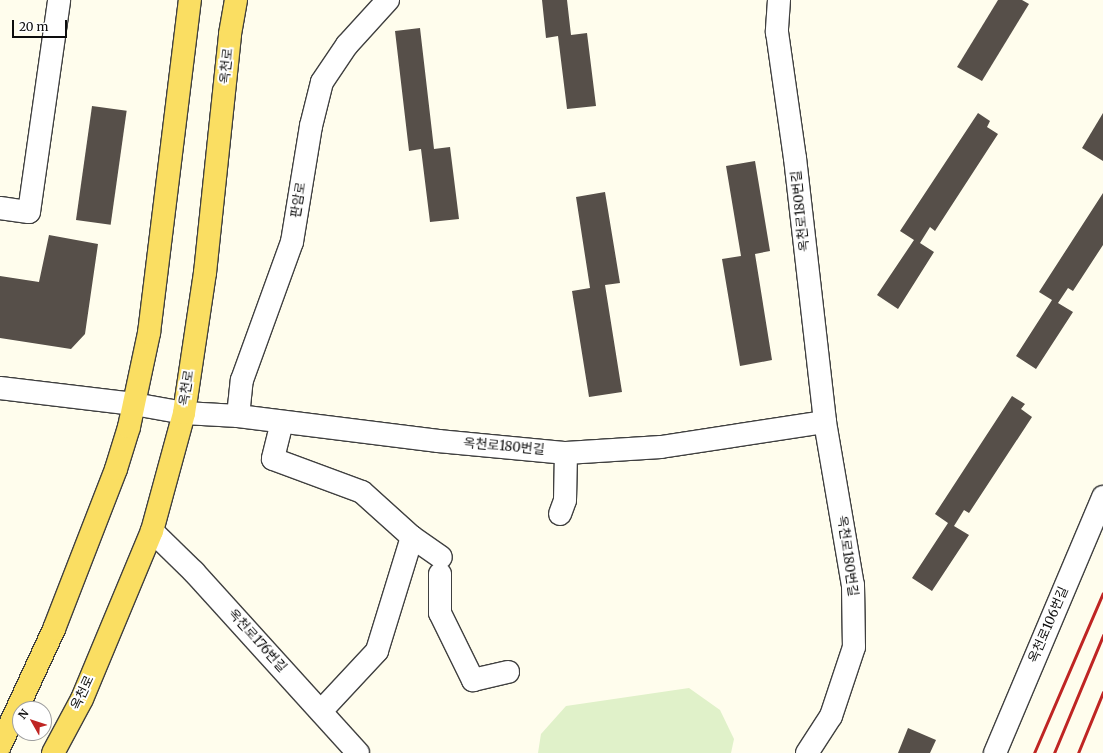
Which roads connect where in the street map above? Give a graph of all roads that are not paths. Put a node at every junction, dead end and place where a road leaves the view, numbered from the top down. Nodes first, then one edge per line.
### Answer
1 (59, 0) edge
2 (190, 0) edge
3 (236, 0) edge
4 (388, 0) edge
5 (779, 0) edge
6 (0, 208) edge
7 (0, 388) edge
8 (134, 404) junction
9 (184, 413) junction
10 (238, 416) junction
11 (282, 422) junction
12 (825, 422) junction
13 (566, 453) junction
14 (1103, 497) edge
15 (560, 514) dead end
16 (152, 531) junction
17 (412, 537) junction
18 (508, 672) dead end
19 (321, 711) junction
20 (0, 746) edge
21 (53, 753) edge
22 (358, 753) edge
23 (807, 753) edge
24 (995, 753) edge

1 - 6 street
2 - 8 main road
3 - 9 main road, 옥천로
4 - 10 street, 판암로
5 - 12 street, 옥천로180번길
7 - 8 street, 옥천로180번길
8 - 9 street, 옥천로180번길
8 - 20 main road
9 - 10 street, 옥천로180번길
9 - 16 main road, 옥천로
10 - 11 street, 옥천로180번길
11 - 13 street, 옥천로180번길
11 - 17 street
12 - 13 street, 옥천로180번길
12 - 23 street, 옥천로180번길
13 - 15 street
14 - 24 street, 옥천로106번길
16 - 19 street, 옥천로176번길
16 - 21 main road, 옥천로
17 - 18 street
17 - 19 street
19 - 22 street, 옥천로176번길

